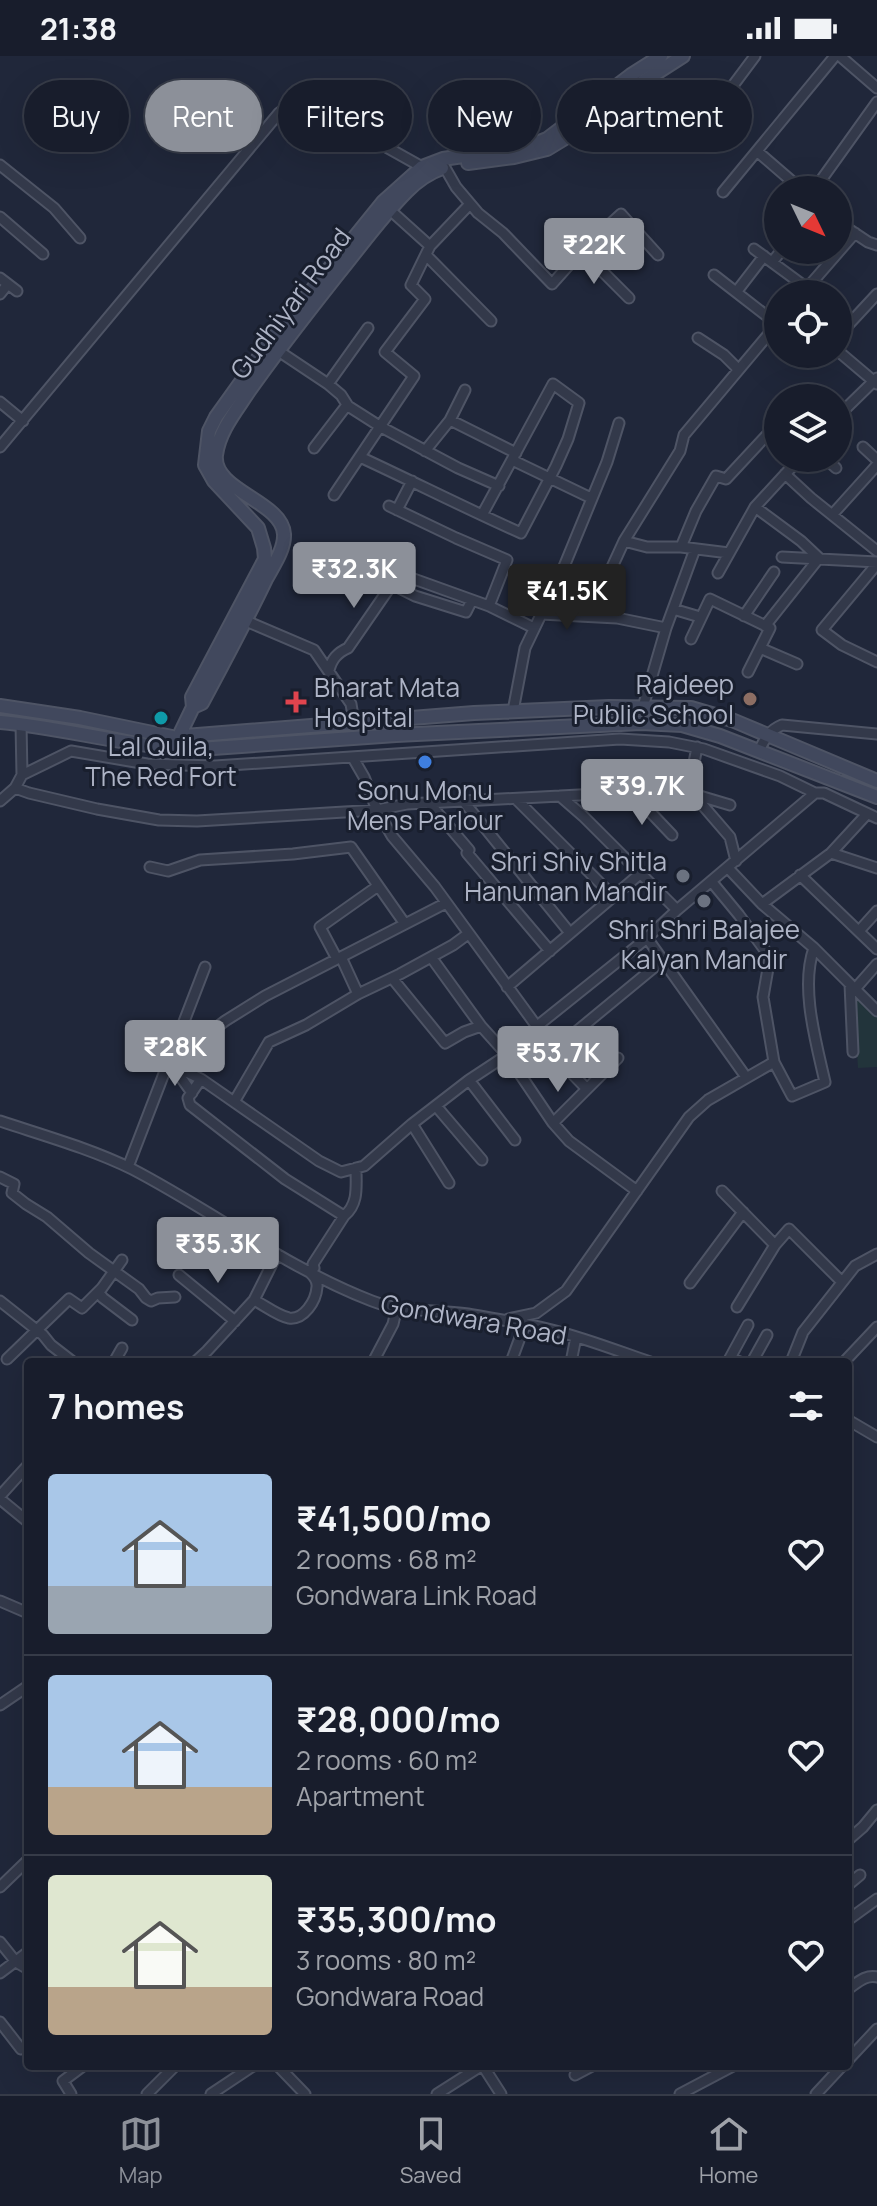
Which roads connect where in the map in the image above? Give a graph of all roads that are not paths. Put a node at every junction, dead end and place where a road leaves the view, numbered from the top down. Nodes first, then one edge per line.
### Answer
1 (661, 56) edge
2 (683, 56) edge
3 (755, 56) edge
4 (837, 56) edge
5 (636, 79) junction
6 (877, 88) edge
7 (877, 102) edge
8 (758, 152) junction
9 (0, 165) edge
10 (444, 166) junction
11 (422, 167) junction
12 (786, 176) edge
13 (824, 176) edge
14 (723, 192) dead end
15 (470, 204) junction
16 (390, 210) junction
17 (0, 217) edge
18 (852, 231) edge
19 (855, 233) junction
20 (80, 238) dead end
21 (877, 245) edge
22 (754, 249) dead end
23 (428, 250) junction
24 (582, 251) junction
25 (43, 254) dead end
26 (658, 255) dead end
27 (764, 256) edge
28 (764, 263) edge
29 (774, 264) edge
30 (714, 275) dead end
31 (792, 280) edge
32 (814, 280) edge
33 (4, 281) edge
34 (17, 291) dead end
35 (737, 291) junction
36 (0, 294) edge
37 (877, 294) edge
38 (629, 298) dead end
39 (764, 312) edge
40 (491, 321) dead end
41 (852, 321) edge
42 (368, 328) dead end
43 (698, 338) dead end
44 (764, 339) edge
45 (277, 350) junction
46 (852, 362) edge
47 (738, 369) junction
48 (876, 381) edge
49 (328, 384) junction
50 (465, 390) dead end
51 (852, 403) edge
52 (347, 405) junction
53 (3, 408) edge
54 (450, 420) junction
55 (23, 421) junction
56 (619, 423) dead end
57 (220, 424) junction
58 (381, 427) junction
59 (764, 438) edge
60 (0, 447) edge
61 (863, 447) dead end
62 (314, 448) dead end
63 (425, 451) junction
64 (514, 456) junction
65 (360, 457) junction
66 (877, 462) edge
67 (785, 474) joint
68 (550, 478) junction
69 (412, 481) junction
70 (499, 486) junction
71 (334, 495) dead end
72 (591, 498) junction
73 (755, 507) junction
74 (482, 515) junction
75 (832, 515) junction
76 (624, 541) junction
77 (681, 547) junction
78 (695, 549) junction
79 (877, 551) edge
80 (729, 553) junction
81 (782, 557) dead end
82 (819, 558) junction
83 (408, 561) dead end
84 (877, 563) edge
85 (774, 572) dead end
86 (718, 573) dead end
87 (400, 574) junction
88 (393, 585) junction
89 (472, 600) junction
90 (489, 606) junction
91 (673, 609) junction
92 (541, 614) junction
93 (744, 616) junction
94 (595, 617) junction
95 (700, 617) junction
96 (246, 621) junction
97 (765, 626) junction
98 (534, 628) junction
99 (666, 628) junction
100 (691, 639) dead end
101 (760, 648) junction
102 (877, 662) edge
103 (797, 664) dead end
104 (329, 670) junction
105 (748, 672) dead end
106 (0, 706) edge
107 (193, 707) junction
108 (643, 707) junction
109 (513, 711) junction
110 (0, 722) edge
111 (354, 722) junction
112 (21, 724) junction
113 (876, 730) edge
114 (767, 735) junction
115 (179, 746) junction
116 (697, 747) junction
117 (759, 751) junction
118 (353, 758) junction
119 (22, 775) junction
120 (877, 781) edge
121 (15, 788) junction
122 (815, 793) junction
123 (690, 794) junction
124 (560, 796) junction
125 (635, 796) junction
126 (877, 797) edge
127 (516, 799) junction
128 (0, 801) edge
129 (464, 802) junction
130 (429, 803) junction
131 (730, 805) dead end
132 (377, 810) junction
133 (872, 816) edge
134 (672, 835) dead end
135 (831, 853) junction
136 (732, 865) junction
137 (150, 867) dead end
138 (877, 868) edge
139 (641, 873) junction
140 (800, 875) junction
141 (711, 881) junction
142 (378, 886) junction
143 (613, 896) junction
144 (446, 903) junction
145 (762, 904) junction
146 (677, 910) junction
147 (877, 911) edge
148 (405, 924) junction
149 (859, 931) junction
150 (570, 933) junction
151 (468, 934) junction
152 (647, 938) junction
153 (814, 948) junction
154 (877, 949) edge
155 (550, 951) junction
156 (431, 957) junction
157 (339, 958) junction
158 (663, 960) junction
159 (877, 964) edge
160 (205, 967) dead end
161 (392, 978) junction
162 (507, 987) junction
163 (853, 987) junction
164 (358, 994) junction
165 (877, 1011) edge
166 (481, 1026) junction
167 (536, 1027) junction
168 (554, 1050) junction
169 (853, 1052) dead end
170 (507, 1055) junction
171 (618, 1058) dead end
172 (774, 1062) junction
173 (172, 1065) junction
174 (164, 1074) junction
175 (746, 1077) junction
176 (201, 1079) junction
177 (469, 1080) junction
178 (586, 1088) junction
179 (192, 1093) junction
180 (234, 1102) junction
181 (436, 1106) junction
182 (0, 1121) edge
183 (553, 1123) junction
184 (412, 1124) junction
185 (515, 1140) dead end
186 (482, 1160) dead end
187 (128, 1167) junction
188 (356, 1168) junction
189 (0, 1177) edge
190 (449, 1183) dead end
191 (637, 1191) junction
192 (722, 1191) dead end
193 (743, 1212) junction
194 (344, 1216) junction
195 (775, 1245) junction
196 (277, 1254) junction
197 (877, 1254) edge
198 (122, 1260) dead end
199 (308, 1271) junction
200 (114, 1272) junction
201 (179, 1275) dead end
202 (842, 1282) junction
203 (690, 1283) dead end
204 (98, 1292) junction
205 (175, 1297) dead end
206 (254, 1300) junction
207 (0, 1301) edge
208 (397, 1307) junction
209 (737, 1307) dead end
210 (132, 1320) dead end
211 (504, 1320) junction
212 (235, 1321) junction
213 (525, 1324) junction
214 (748, 1325) dead end
215 (37, 1330) junction
216 (875, 1334) edge
217 (767, 1335) dead end
218 (576, 1337) junction
219 (122, 1348) dead end
220 (68, 1358) edge
221 (116, 1358) edge
222 (199, 1358) edge
223 (375, 1358) edge
224 (512, 1358) edge
225 (572, 1358) edge
226 (638, 1358) edge
227 (730, 1358) edge
228 (754, 1358) edge
229 (793, 1358) edge
230 (848, 1358) edge
231 (7, 1359) dead end
232 (852, 1422) edge
233 (877, 1437) edge
234 (24, 1470) edge
235 (0, 1498) edge
236 (24, 1519) edge
237 (0, 1601) edge
238 (24, 1611) edge
239 (24, 1689) edge
240 (0, 1705) edge
241 (877, 1810) edge
242 (852, 1837) edge
243 (24, 1864) edge
244 (860, 1875) dead end
245 (852, 1882) edge
246 (0, 1887) edge
247 (877, 1899) edge
248 (852, 1917) edge
249 (0, 1942) edge
250 (24, 1955) edge
251 (16, 1962) junction
252 (24, 1967) edge
253 (0, 1973) edge
254 (877, 1977) edge
255 (852, 1986) edge
256 (0, 2022) edge
257 (877, 2029) edge
258 (21, 2049) dead end
259 (852, 2056) edge
260 (78, 2070) edge
261 (171, 2070) edge
262 (247, 2070) edge
263 (282, 2070) edge
264 (476, 2070) edge
265 (485, 2070) edge
266 (584, 2070) edge
267 (725, 2070) edge
268 (838, 2070) edge
269 (575, 2075) dead end
270 (299, 2092) edge
271 (71, 2094) edge
272 (147, 2094) edge
273 (211, 2094) edge
274 (437, 2094) edge
275 (501, 2094) edge
276 (680, 2094) edge
277 (816, 2094) edge

1 - 5 street, Gudhiyari Road
2 - 5 street, Gudhiyari Road
3 - 5 street
4 - 6 street
4 - 8 street
5 - 10 street, Gudhiyari Road
5 - 11 street, Gudhiyari Road
7 - 13 street
8 - 12 street
8 - 14 street
9 - 20 street
10 - 15 street
10 - 16 street, Gudhiyari Road
11 - 55 street
11 - 57 street, Gudhiyari Road
15 - 23 street
15 - 24 street
16 - 23 street
16 - 45 street, Gudhiyari Road
17 - 25 street
18 - 19 street
19 - 21 street
19 - 32 street
22 - 27 street
23 - 40 street
23 - 58 street
24 - 26 street
24 - 38 street
28 - 35 street
29 - 31 street
30 - 35 street
33 - 34 street
33 - 36 street
35 - 39 street
37 - 41 street
42 - 49 street
43 - 47 street
44 - 47 street
45 - 49 street
45 - 57 street, Gudhiyari Road
46 - 48 street
47 - 76 street
48 - 51 street
49 - 52 street
50 - 54 street
52 - 58 street
52 - 62 street
53 - 55 street
54 - 63 street
54 - 64 street
55 - 60 street
56 - 72 street
57 - 96 street, Gudhiyari Road
57 - 107 street, Gudhiyari Road
58 - 63 street
58 - 65 street
59 - 77 street
61 - 66 street
63 - 70 street
64 - 68 street
64 - 68 street
64 - 70 street
65 - 69 street
65 - 71 street
66 - 75 street
67 - 73 street
67 - 75 street
68 - 72 street
68 - 74 street
69 - 74 street
69 - 90 street
70 - 74 street
72 - 92 street
73 - 80 street
73 - 82 street
75 - 79 street
76 - 77 street
76 - 94 street
77 - 78 street
78 - 80 street
78 - 91 street
80 - 86 street
81 - 82 street
82 - 84 street
82 - 97 street
83 - 87 street
84 - 102 street
85 - 93 street
87 - 88 street
87 - 89 street
88 - 89 street
88 - 104 street
89 - 90 street
90 - 98 street
91 - 95 street
91 - 99 street
92 - 94 street
92 - 98 street
93 - 95 street
93 - 97 street
94 - 99 street
95 - 100 street
96 - 104 street
96 - 107 street, Gudhiyari Road
97 - 101 street
98 - 109 street
99 - 108 street
101 - 103 street
101 - 105 street
104 - 111 street
106 - 115 street
107 - 115 street, Gudhiyari Road
108 - 109 street
108 - 114 street
109 - 111 street
110 - 112 street
111 - 115 street
112 - 115 street
112 - 119 street
113 - 114 street
114 - 117 street
114 - 120 street
115 - 117 street
115 - 118 street
115 - 119 street
116 - 118 street
116 - 122 street
116 - 123 street
117 - 126 street
118 - 132 street
119 - 121 street
121 - 128 street
121 - 132 street
122 - 133 street
122 - 136 street
123 - 125 street
123 - 131 street
123 - 136 street
124 - 125 street
124 - 127 street
124 - 139 street
125 - 134 street
127 - 129 street
127 - 143 street
129 - 130 street
129 - 150 street
130 - 132 street
130 - 155 street
132 - 144 street
133 - 135 street
135 - 138 street
135 - 140 street
136 - 141 street
136 - 145 street
137 - 142 street
139 - 143 street
139 - 146 street
140 - 145 street
140 - 149 street
141 - 146 street
141 - 172 street
142 - 148 street
142 - 157 street
143 - 150 street
144 - 148 street
144 - 151 street
145 - 153 street
146 - 152 street
147 - 149 street
148 - 157 street
149 - 154 street
150 - 155 street
151 - 156 street
151 - 162 street
152 - 158 street
152 - 167 street
153 - 163 street
153 - 172 street
155 - 162 street
156 - 161 street
156 - 166 street
157 - 164 street
157 - 173 street
158 - 168 street
158 - 175 street
159 - 163 street
160 - 174 street
161 - 164 street
161 - 166 street
162 - 167 street
163 - 165 street
163 - 169 street
164 - 180 street
166 - 170 street
167 - 168 street
167 - 170 street
168 - 178 street
170 - 177 street
170 - 183 street
171 - 178 street
172 - 175 street
173 - 174 street
173 - 176 street
173 - 179 street
174 - 187 street
175 - 191 street
176 - 179 street
176 - 180 street
177 - 181 street
177 - 185 street
178 - 183 street
179 - 194 street
180 - 188 street
181 - 184 street
181 - 186 street
182 - 187 street, Gondwara Road
183 - 191 street
184 - 188 street
184 - 190 street
187 - 196 street, Gondwara Road
188 - 194 street
189 - 200 street
191 - 211 street
192 - 193 street
193 - 195 street
193 - 203 street
194 - 199 street
195 - 202 street
195 - 209 street
196 - 199 street, Gondwara Road
196 - 206 street
197 - 202 street
198 - 200 street
199 - 206 street
199 - 208 street, Gondwara Road
200 - 204 street
200 - 205 street
201 - 212 street
202 - 229 street
204 - 210 street
204 - 215 street
206 - 212 street
207 - 215 street
208 - 211 street, Gondwara Road
208 - 223 street
211 - 213 street, Gondwara Road
212 - 222 street
213 - 218 street, Gondwara Road
213 - 224 street
214 - 227 street
215 - 220 street
215 - 231 street
216 - 230 street
217 - 228 street
218 - 225 street
218 - 226 street, Gondwara Road
219 - 221 street
232 - 233 street
234 - 235 street
235 - 236 street
237 - 238 street
239 - 240 street
241 - 242 street
243 - 246 street
244 - 245 street
247 - 248 street
249 - 251 street
250 - 251 street
251 - 252 street
251 - 253 street
254 - 255 street
256 - 258 street
257 - 259 street
260 - 271 street
261 - 272 street
262 - 273 street
263 - 270 street
264 - 274 street
265 - 275 street
266 - 269 street
267 - 276 street
268 - 277 street

